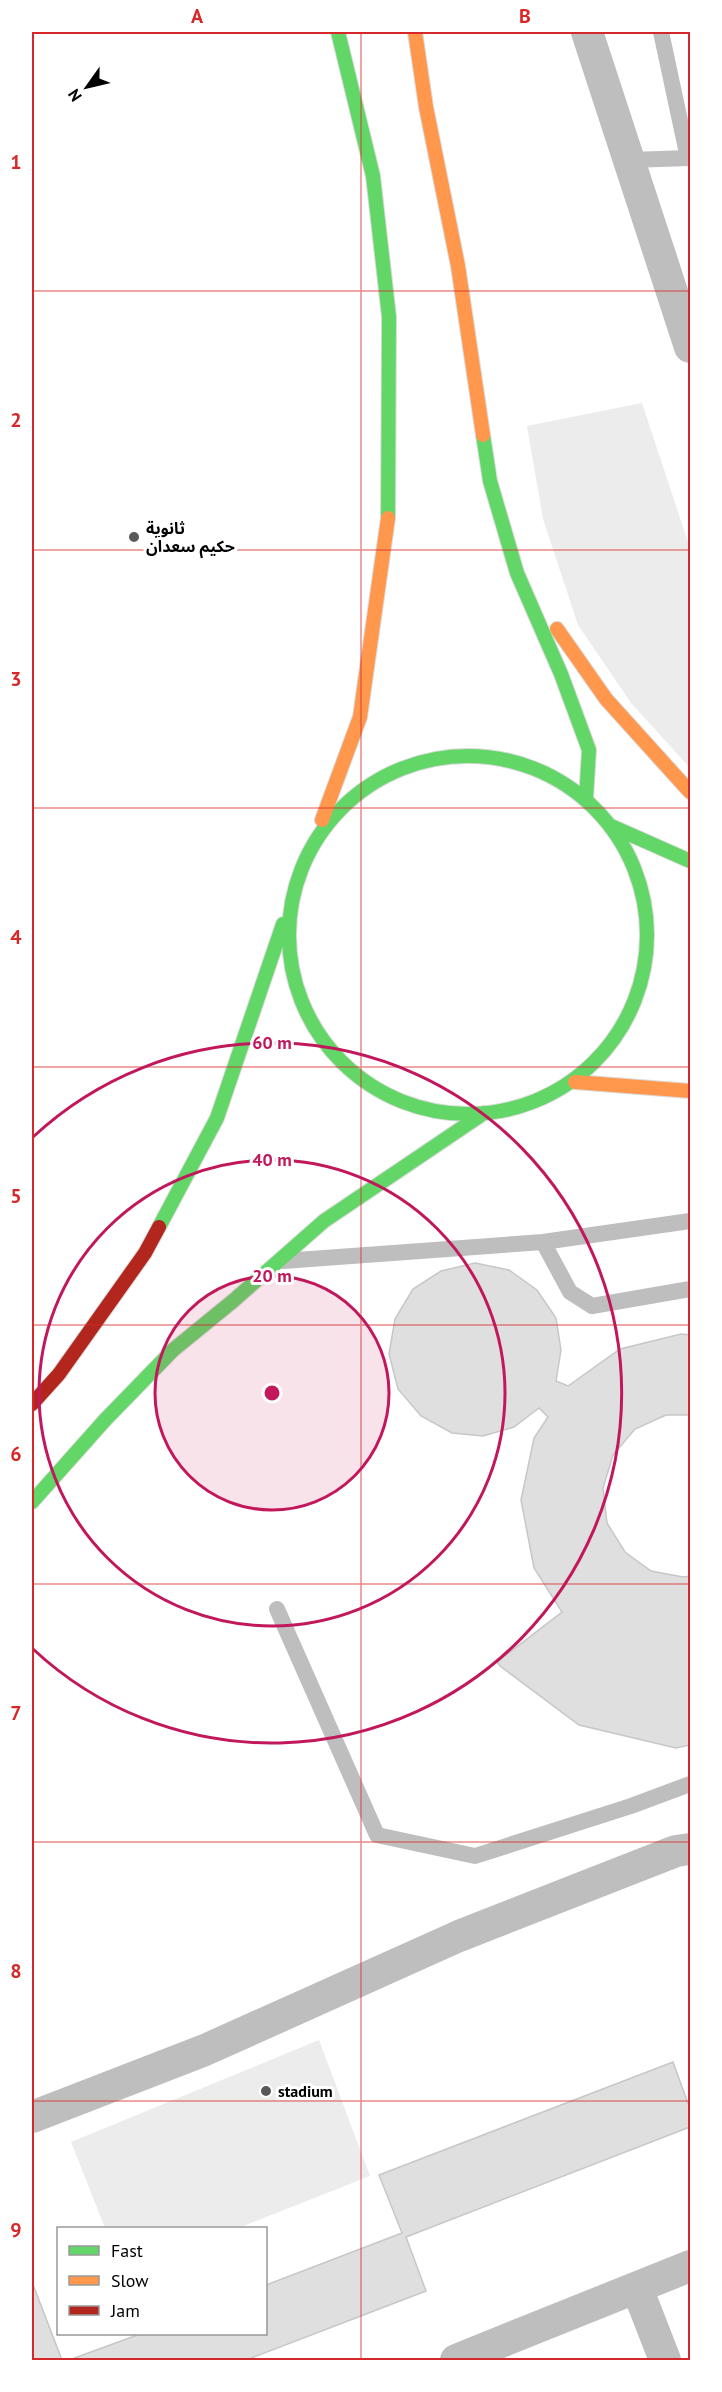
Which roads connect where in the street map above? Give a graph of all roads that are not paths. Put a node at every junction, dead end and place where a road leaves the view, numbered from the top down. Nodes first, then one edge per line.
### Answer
1 (338, 32) edge
2 (400, 32) edge
3 (415, 32) edge
4 (587, 32) edge
5 (661, 32) edge
6 (426, 107) junction
7 (374, 117) dead end
8 (689, 158) edge
9 (629, 160) junction
10 (373, 176) junction
11 (690, 347) edge
12 (517, 573) junction
13 (690, 792) edge
14 (586, 799) junction
15 (611, 826) junction
16 (314, 841) junction
17 (690, 861) edge
18 (291, 899) junction
19 (575, 1082) junction
20 (690, 1091) edge
21 (484, 1113) junction
22 (690, 1221) edge
23 (543, 1242) junction
24 (278, 1262) junction
25 (690, 1289) edge
26 (32, 1404) edge
27 (32, 1502) edge
28 (277, 1609) dead end
29 (690, 1784) edge
30 (681, 1847) edge
31 (32, 2117) edge
32 (690, 2266) edge
33 (638, 2288) junction
34 (456, 2361) edge
35 (665, 2361) edge

1 - 10 main road
2 - 6 main road
3 - 6 main road
4 - 9 street
5 - 8 lane
6 - 12 main road
7 - 10 main road
8 - 9 lane
9 - 11 street
10 - 16 main road
12 - 13 main road
12 - 14 main road
14 - 15 main road
14 - 16 main road
15 - 17 main road
15 - 19 main road
16 - 18 main road
18 - 21 main road
18 - 26 main road
19 - 20 main road
19 - 21 main road
21 - 24 main road
22 - 23 lane
23 - 24 lane
23 - 25 lane
24 - 27 main road
28 - 29 lane
30 - 31 street
32 - 33 street
33 - 34 street
33 - 35 street

